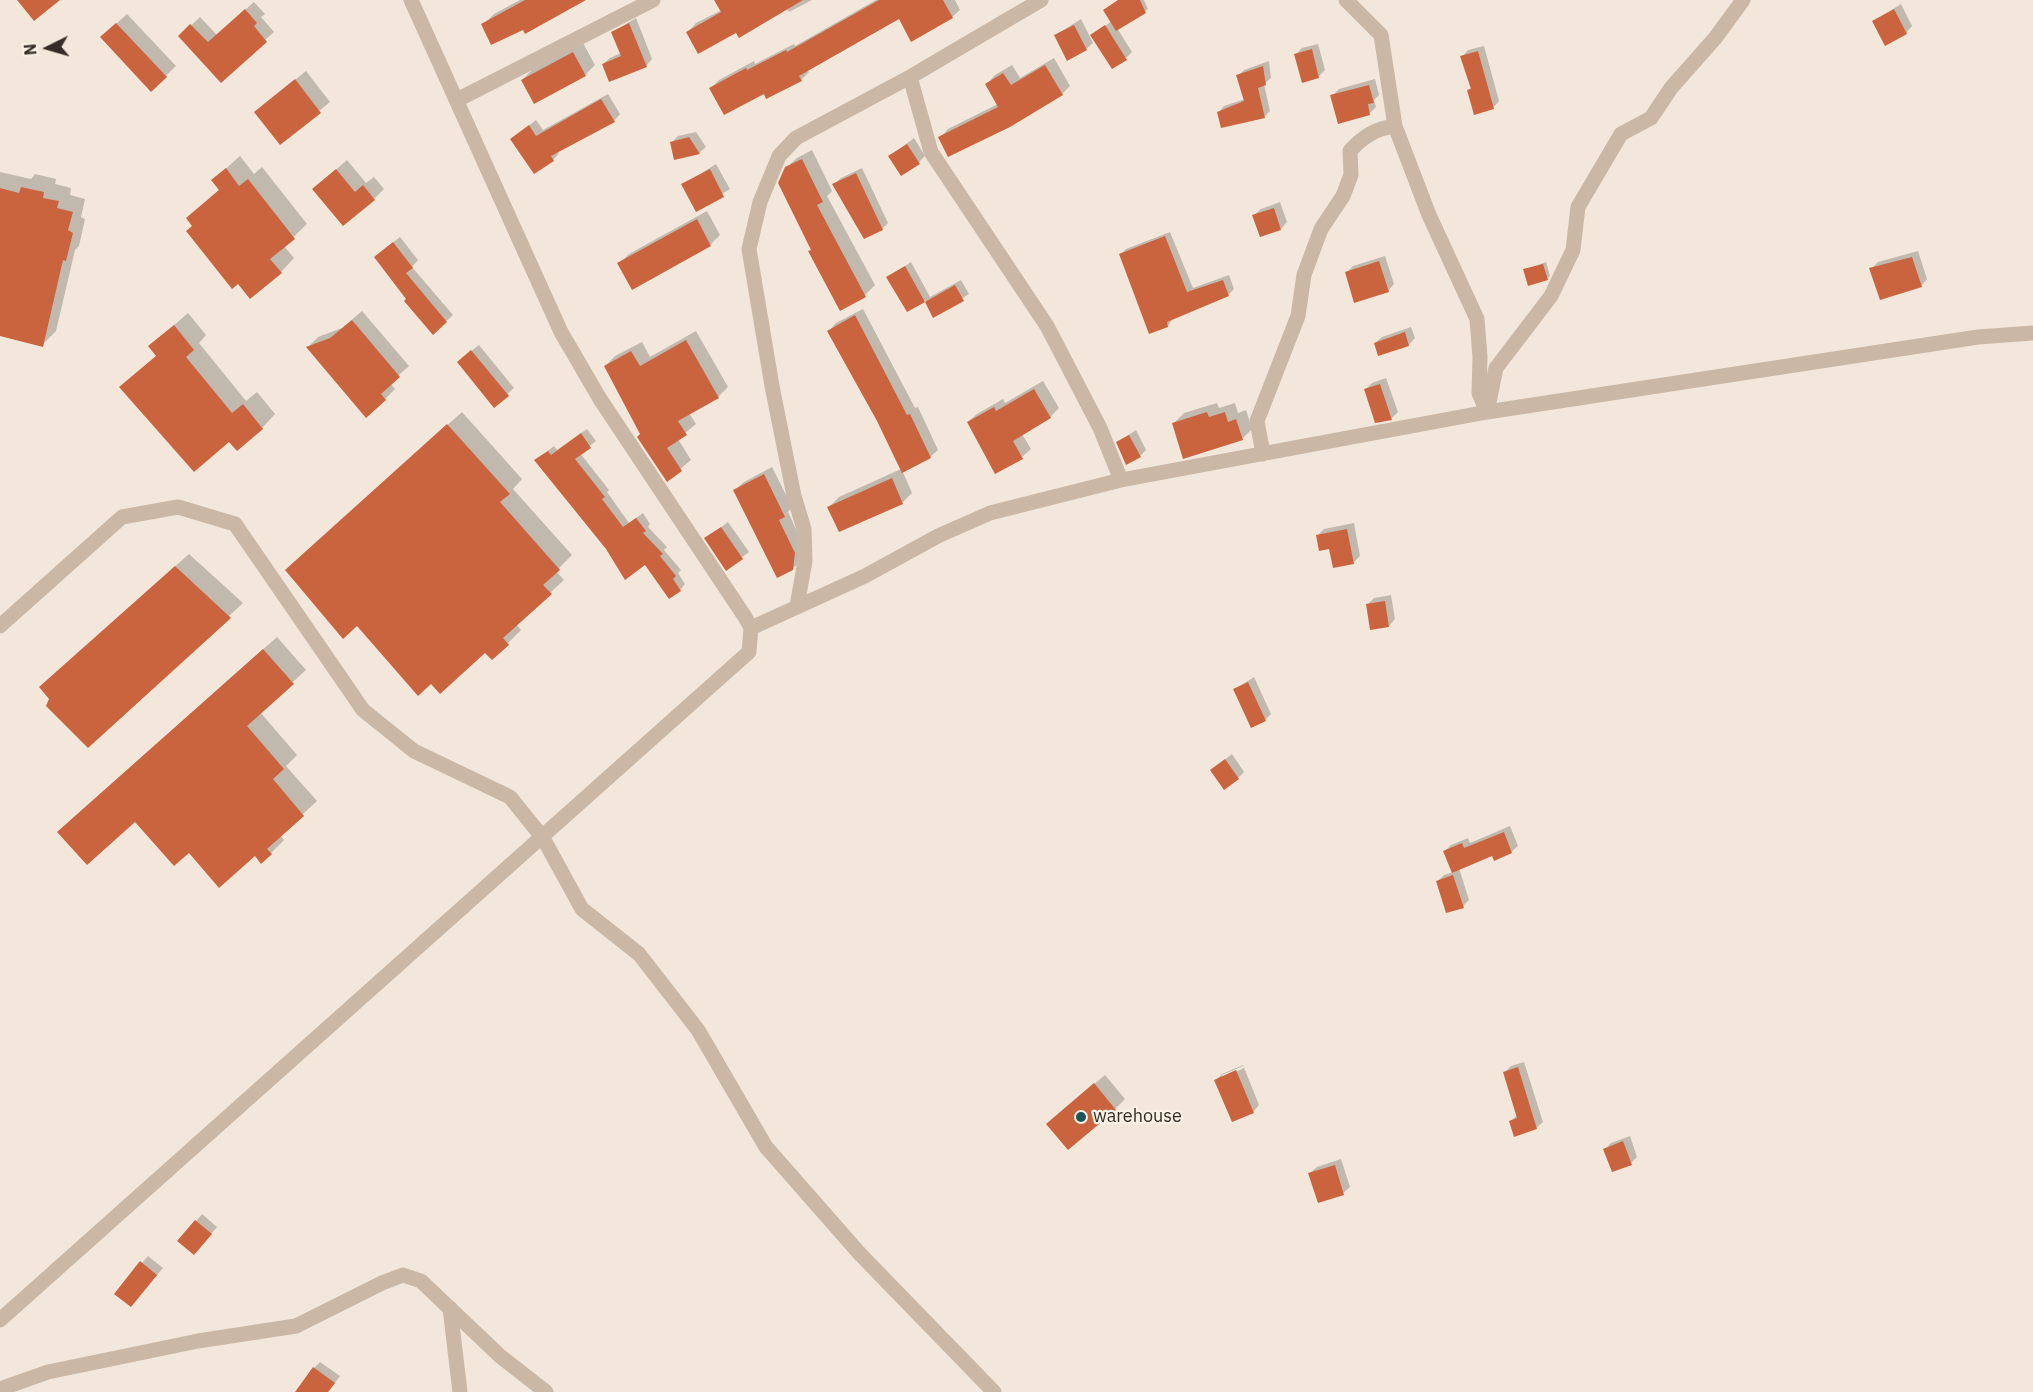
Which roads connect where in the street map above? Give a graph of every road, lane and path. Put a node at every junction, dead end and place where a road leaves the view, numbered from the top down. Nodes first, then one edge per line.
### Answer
1 (411, 0) edge
2 (653, 0) edge
3 (1041, 0) edge
4 (1346, 0) edge
5 (1743, 0) edge
6 (910, 77) junction
7 (457, 100) junction
8 (1395, 126) junction
9 (2033, 333) edge
10 (1487, 412) junction
11 (1263, 454) junction
12 (1121, 480) junction
13 (797, 606) junction
14 (0, 626) edge
15 (751, 628) junction
16 (543, 838) junction
17 (450, 1308) junction
18 (0, 1320) edge
19 (0, 1389) edge
20 (460, 1392) edge
21 (546, 1392) edge
22 (994, 1392) edge

1 - 7 street
2 - 7 street
3 - 6 street
4 - 8 street
5 - 10 street
6 - 12 street
6 - 13 street
7 - 15 street
8 - 10 street
8 - 11 street
9 - 10 street
10 - 11 street
11 - 12 street
12 - 13 street
13 - 15 street
14 - 16 street
15 - 16 street
16 - 18 street
16 - 22 street
17 - 19 street
17 - 20 street
17 - 21 street

